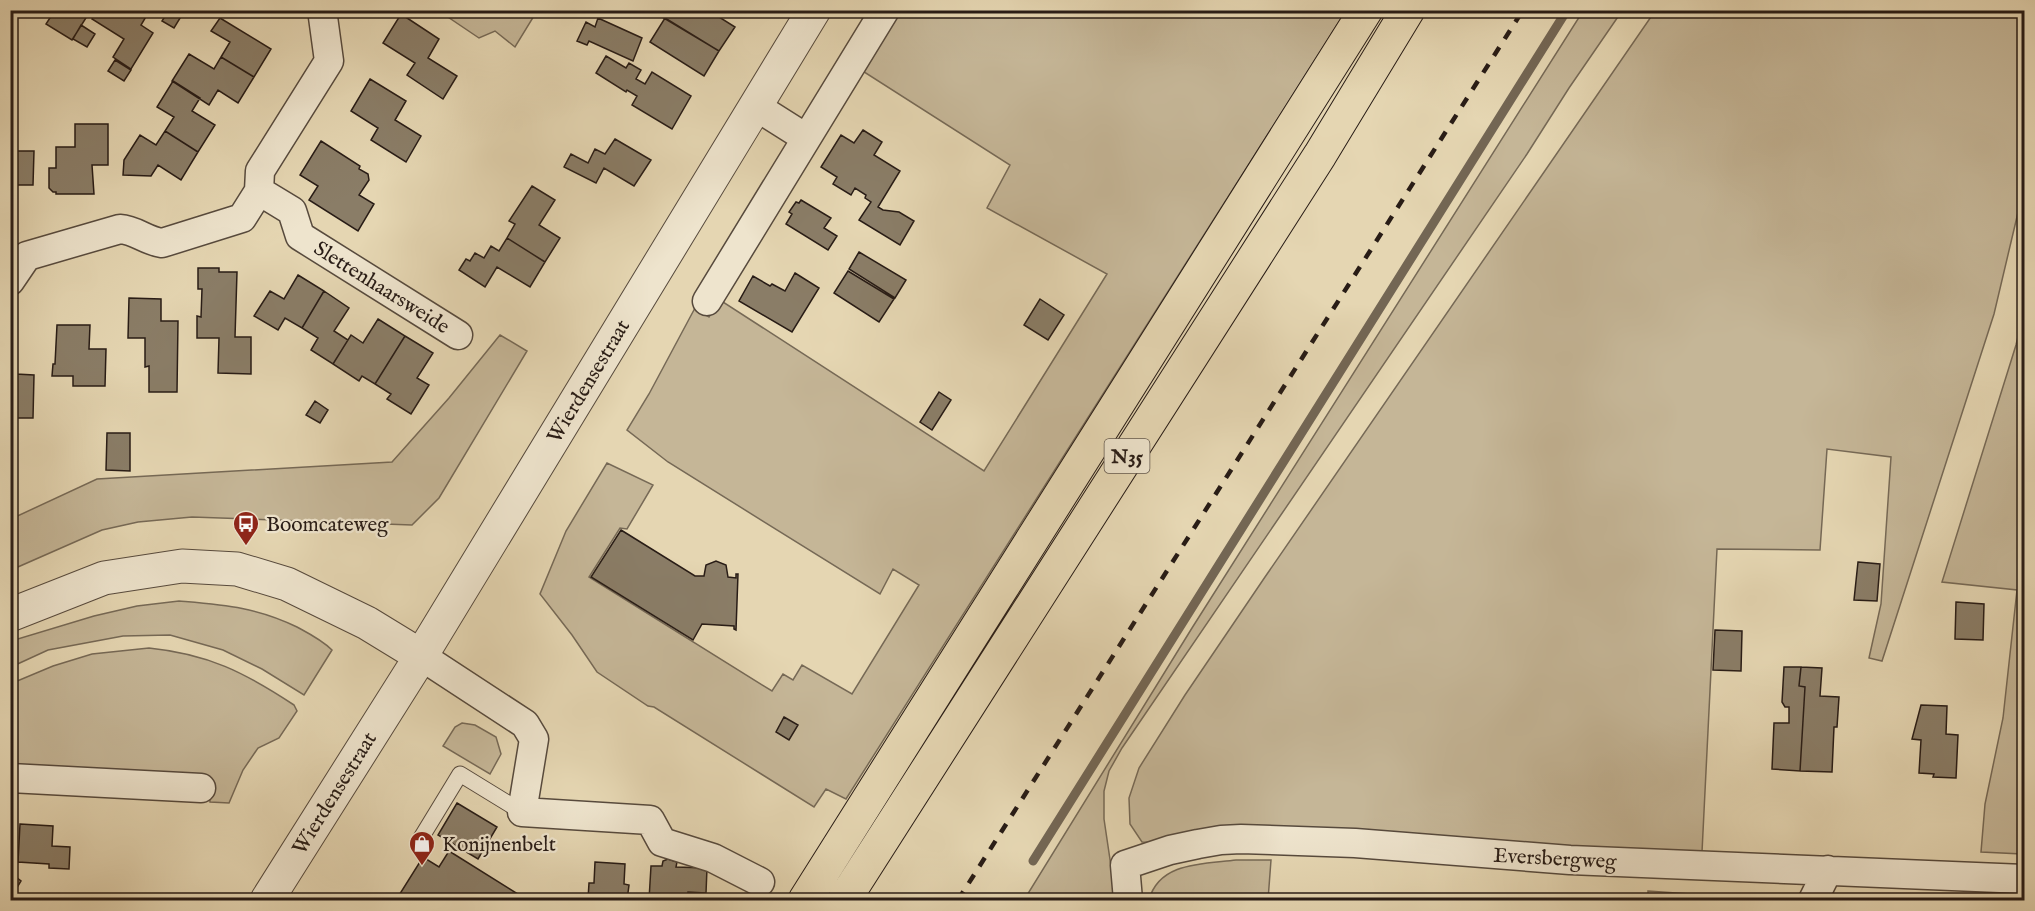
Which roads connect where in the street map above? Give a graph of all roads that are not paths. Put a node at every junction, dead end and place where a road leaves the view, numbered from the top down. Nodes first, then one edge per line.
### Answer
1 (814, 10) edge
2 (885, 10) edge
3 (1366, 10) edge
4 (1408, 10) edge
5 (319, 13) edge
6 (757, 108) junction
7 (806, 138) junction
8 (259, 191) junction
9 (10, 281) edge
10 (707, 301) dead end
11 (458, 335) dead end
12 (10, 615) edge
13 (421, 656) junction
14 (10, 778) edge
15 (201, 788) dead end
16 (522, 812) junction
17 (421, 838) dead end
18 (1828, 870) junction
19 (2025, 879) edge
20 (760, 882) dead end
21 (267, 900) edge
22 (805, 900) edge
23 (844, 900) edge
24 (1128, 900) edge
25 (1813, 900) edge

1 - 6 street, Wierdensestraat
2 - 7 street
3 - 22 main road, N35
4 - 23 main road, N35
5 - 8 street
6 - 7 street
6 - 13 street, Wierdensestraat
7 - 10 street
8 - 9 street
8 - 11 street, Slettenhaarsweide
12 - 13 street
13 - 16 street
13 - 21 street, Wierdensestraat
14 - 15 street
16 - 17 lane
16 - 20 street
18 - 19 street, Eversbergweg
18 - 24 street, Eversbergweg
18 - 25 street

